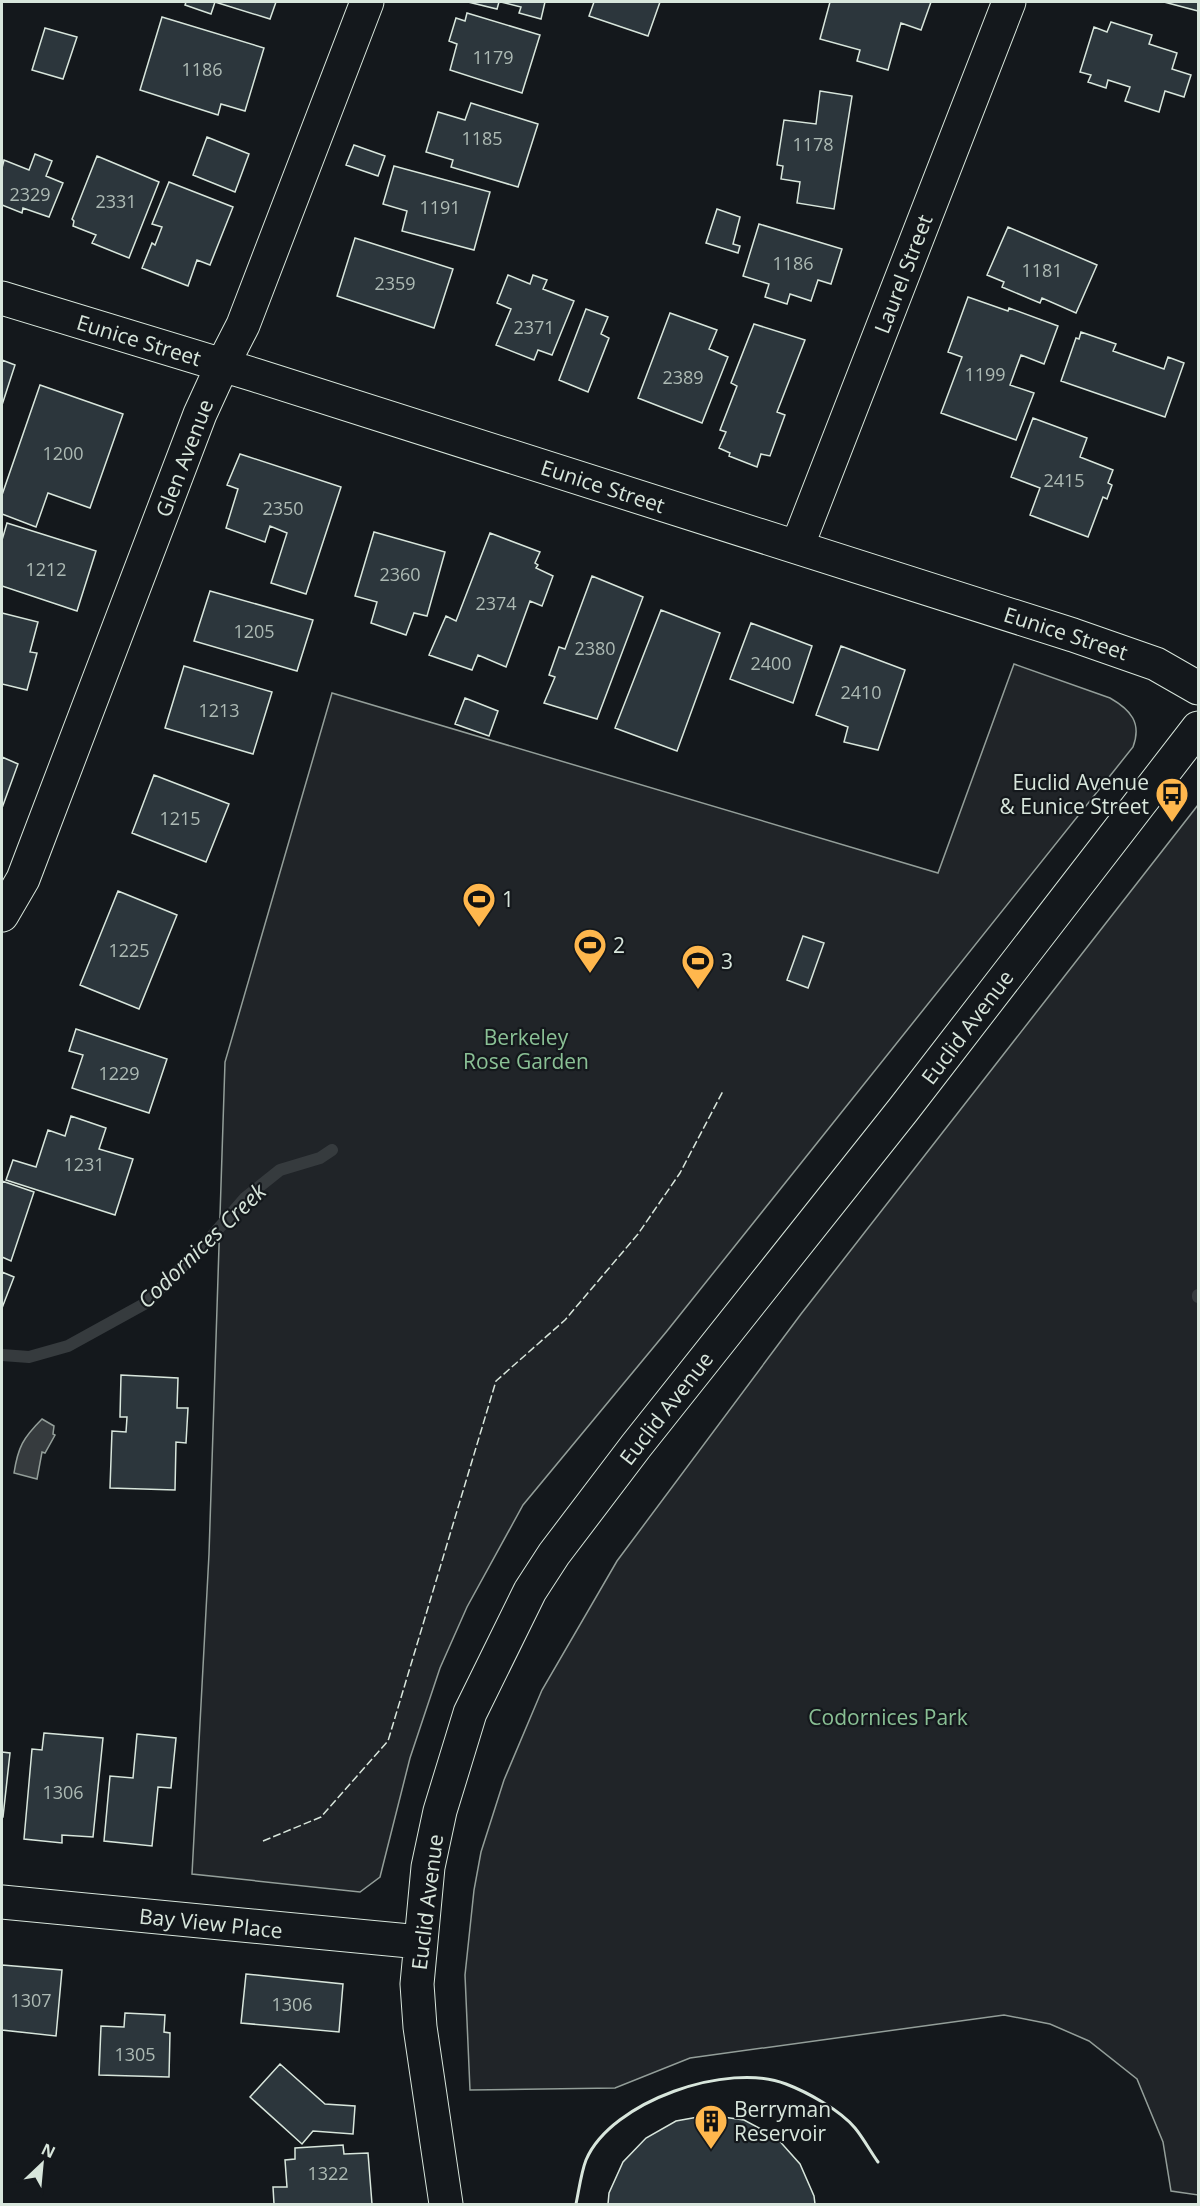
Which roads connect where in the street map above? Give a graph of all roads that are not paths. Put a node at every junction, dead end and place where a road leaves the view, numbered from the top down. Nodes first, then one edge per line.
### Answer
1 (367, 2) edge
2 (1009, 2) edge
3 (2, 298) edge
4 (222, 366) junction
5 (796, 547) junction
6 (1198, 688) edge
7 (1198, 728) edge
8 (3, 911) edge
9 (2, 1902) edge
10 (420, 1942) junction
11 (446, 2205) edge

1 - 4 street, Glen Avenue
2 - 5 street, Laurel Street
3 - 4 street, Eunice Street
4 - 5 street, Eunice Street
4 - 8 street, Glen Avenue
5 - 6 street, Eunice Street
7 - 10 street, Euclid Avenue
9 - 10 street, Bay View Place
10 - 11 street, Euclid Avenue

